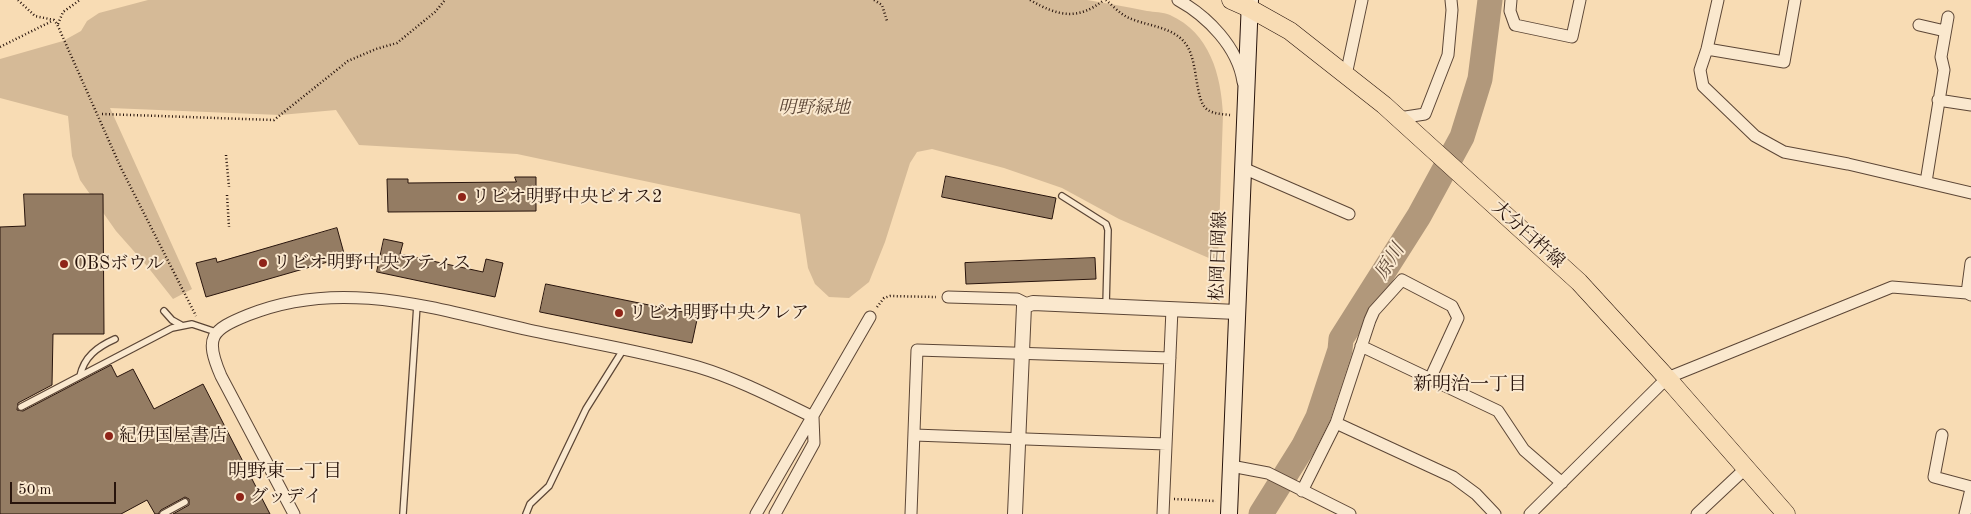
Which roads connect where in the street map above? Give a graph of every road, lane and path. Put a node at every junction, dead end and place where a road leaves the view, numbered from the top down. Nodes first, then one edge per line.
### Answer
1 (18, 0) edge
2 (445, 0) edge
3 (874, 0) edge
4 (1030, 0) edge
5 (1105, 0) edge
6 (1178, 0) edge
7 (1231, 0) edge
8 (1362, 0) edge
9 (1451, 0) edge
10 (1511, 0) edge
11 (1580, 0) edge
12 (1718, 0) edge
13 (1795, 0) edge
14 (78, 1) edge
15 (1250, 4) edge
16 (1948, 17) dead end
17 (54, 20) junction
18 (887, 21) dead end
19 (57, 24) junction
20 (1919, 25) dead end
21 (1945, 31) junction
22 (0, 47) edge
23 (1708, 49) junction
24 (1346, 75) junction
25 (1938, 100) junction
26 (1971, 105) edge
27 (1245, 106) junction
28 (102, 114) dead end
29 (1230, 115) dead end
30 (1399, 118) junction
31 (226, 155) dead end
32 (1243, 168) junction
33 (1926, 182) junction
34 (229, 187) dead end
35 (1971, 193) edge
36 (226, 195) dead end
37 (1062, 196) dead end
38 (1349, 214) dead end
39 (229, 227) dead end
40 (1971, 263) edge
41 (1969, 294) edge
42 (948, 297) joint
43 (1027, 304) junction
44 (417, 305) junction
45 (1106, 306) junction
46 (1172, 309) junction
47 (164, 311) dead end
48 (1237, 312) junction
49 (870, 317) joint
50 (181, 325) junction
51 (201, 326) junction
52 (216, 332) junction
53 (114, 339) dead end
54 (1361, 346) junction
55 (624, 350) junction
56 (1022, 353) junction
57 (1170, 358) junction
58 (80, 376) junction
59 (1667, 378) junction
60 (1430, 379) junction
61 (21, 407) dead end
62 (812, 417) junction
63 (1336, 423) junction
64 (914, 435) junction
65 (1942, 435) dead end
66 (1018, 439) junction
67 (1166, 444) junction
68 (1230, 466) junction
69 (1746, 468) junction
70 (1562, 483) junction
71 (1971, 488) edge
72 (1300, 490) junction
73 (1164, 499) junction
74 (1218, 501) dead end
75 (185, 502) dead end
76 (1331, 510) edge
77 (163, 514) edge
78 (294, 514) edge
79 (403, 514) edge
80 (526, 514) edge
81 (756, 514) edge
82 (774, 514) edge
83 (911, 514) edge
84 (1015, 514) edge
85 (1164, 514) edge
86 (1229, 514) edge
87 (1350, 514) edge
88 (1495, 514) edge
89 (1530, 514) edge
90 (1697, 514) edge
91 (1786, 514) edge
92 (1965, 514) edge

1 - 17 path
2 - 28 path
3 - 18 path
4 - 5 path
5 - 29 path
6 - 27 street
7 - 15 main road, 大分臼杵線
8 - 24 street
9 - 30 street
10 - 11 street
12 - 23 street
13 - 23 street
14 - 19 path
15 - 24 main road, 大分臼杵線
15 - 27 main road, 松岡日岡線
16 - 21 street
17 - 19 path
17 - 22 path
19 - 51 path
20 - 21 street
21 - 25 street
23 - 33 street
24 - 30 main road, 大分臼杵線
25 - 26 street
25 - 33 street
27 - 32 main road, 松岡日岡線
30 - 59 main road, 大分臼杵線
31 - 34 path
32 - 38 street
32 - 48 main road, 松岡日岡線
33 - 35 street
36 - 39 path
37 - 45 lane
40 - 41 street
41 - 59 street
42 - 43 street
42 - 49 path
43 - 45 street
43 - 56 street
44 - 52 street
44 - 55 street
44 - 79 lane
45 - 46 street
46 - 48 street
46 - 57 street
47 - 50 lane
48 - 68 main road, 松岡日岡線
49 - 62 street
50 - 51 lane
50 - 58 lane
51 - 52 lane
52 - 78 street
53 - 58 lane
54 - 60 street
54 - 60 street
54 - 63 street
55 - 62 street
55 - 80 lane
56 - 57 street
56 - 64 street
56 - 66 street
57 - 67 street
58 - 61 lane
59 - 69 main road, 大分臼杵線
59 - 70 street
60 - 70 street
62 - 81 street
62 - 82 street
63 - 72 street
63 - 88 street
64 - 66 street
64 - 83 street
65 - 71 street
66 - 67 street
66 - 84 street
67 - 73 street
68 - 72 street
68 - 86 main road, 松岡日岡線
69 - 90 street
69 - 91 main road, 大分臼杵線
70 - 89 street
71 - 92 street
72 - 76 street
73 - 74 path
73 - 85 street
75 - 77 lane
76 - 87 street

